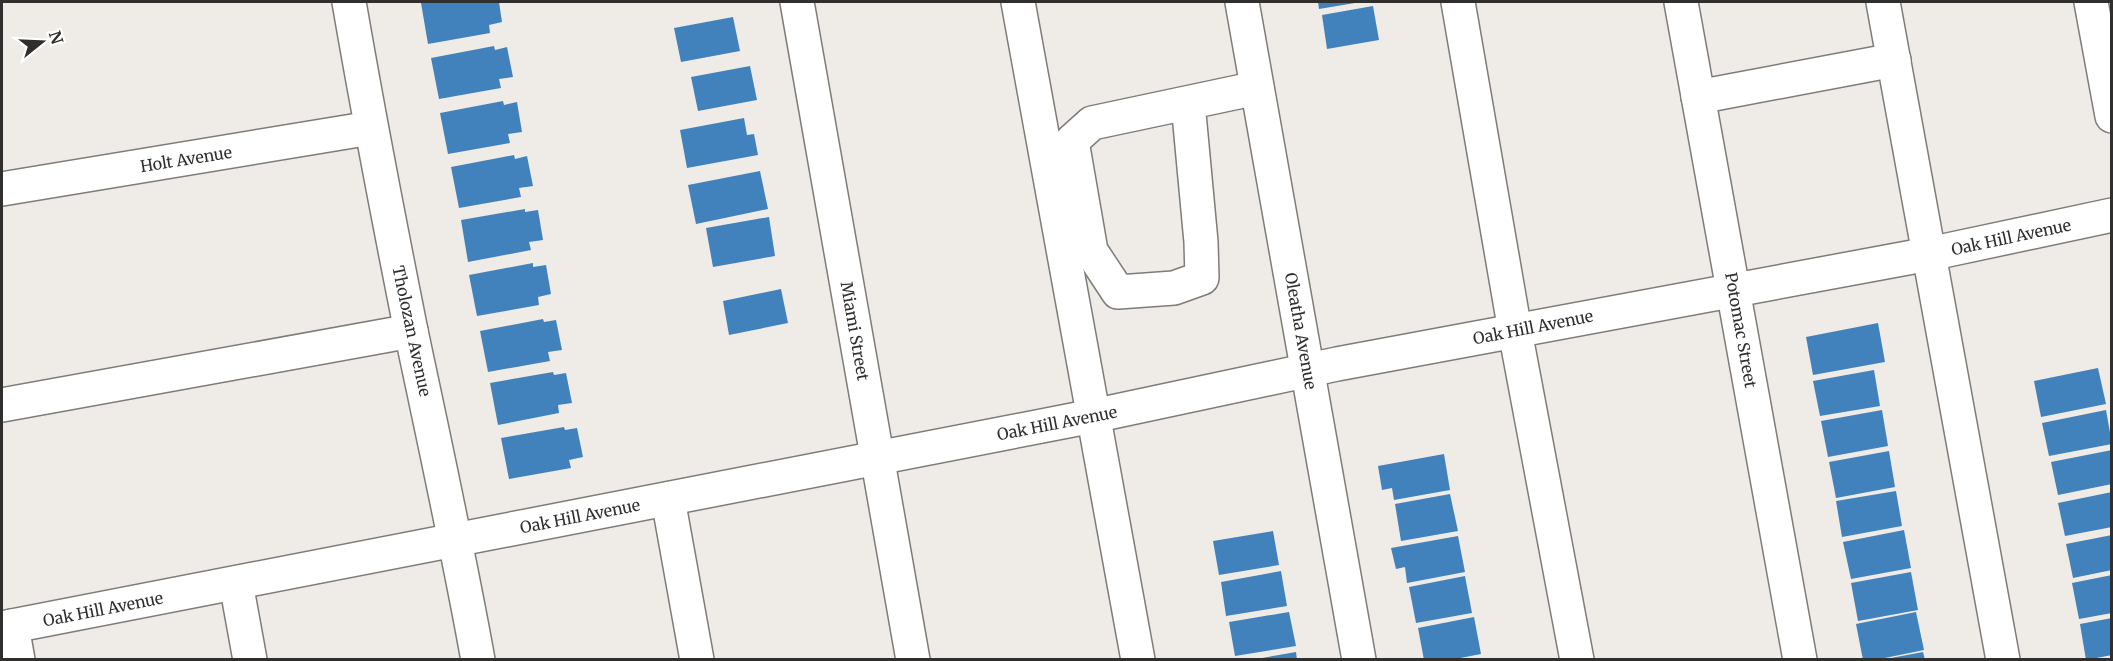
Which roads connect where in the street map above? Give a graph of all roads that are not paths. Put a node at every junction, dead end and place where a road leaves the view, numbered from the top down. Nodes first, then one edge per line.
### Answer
1 (349, 2) edge
2 (797, 2) edge
3 (1018, 2) edge
4 (1242, 2) edge
5 (1458, 2) edge
6 (1681, 2) edge
7 (1883, 2) edge
8 (2091, 2) edge
9 (1894, 60) junction
10 (1257, 88) junction
11 (1698, 97) junction
12 (1188, 103) junction
13 (2112, 116) edge
14 (371, 128) junction
15 (2, 189) edge
16 (2112, 215) edge
17 (1929, 254) junction
18 (1734, 289) junction
19 (411, 331) junction
20 (1515, 331) junction
21 (1308, 370) junction
22 (2, 405) edge
23 (1094, 417) junction
24 (877, 459) junction
25 (668, 499) junction
26 (456, 540) junction
27 (236, 583) junction
28 (7, 627) edge
29 (18, 660) edge
30 (250, 660) edge
31 (478, 660) edge
32 (697, 660) edge
33 (913, 660) edge
34 (1138, 660) edge
35 (1359, 660) edge
36 (1577, 660) edge
37 (1800, 660) edge
38 (2003, 660) edge

1 - 14 street, Tholozan Avenue
2 - 24 street, Miami Street
3 - 23 street
4 - 10 street, Oleatha Avenue
5 - 20 street
6 - 11 street, Potomac Street
7 - 9 street
8 - 13 street
9 - 11 street
9 - 17 street
10 - 12 street
10 - 21 street, Oleatha Avenue
11 - 18 street, Potomac Street
12 - 12 street
14 - 15 street, Holt Avenue
14 - 19 street, Tholozan Avenue
16 - 17 street, Oak Hill Avenue
17 - 18 street, Oak Hill Avenue
17 - 38 street
18 - 20 street, Oak Hill Avenue
18 - 37 street, Potomac Street
19 - 22 street
19 - 26 street, Tholozan Avenue
20 - 21 street, Oak Hill Avenue
20 - 36 street
21 - 23 street, Oak Hill Avenue
21 - 35 street, Oleatha Avenue
23 - 24 street, Oak Hill Avenue
23 - 34 street
24 - 25 street, Oak Hill Avenue
24 - 33 street, Miami Street
25 - 26 street, Oak Hill Avenue
25 - 32 street
26 - 27 street, Oak Hill Avenue
26 - 31 street, Tholozan Avenue
27 - 28 street, Oak Hill Avenue
27 - 30 street
28 - 29 street

